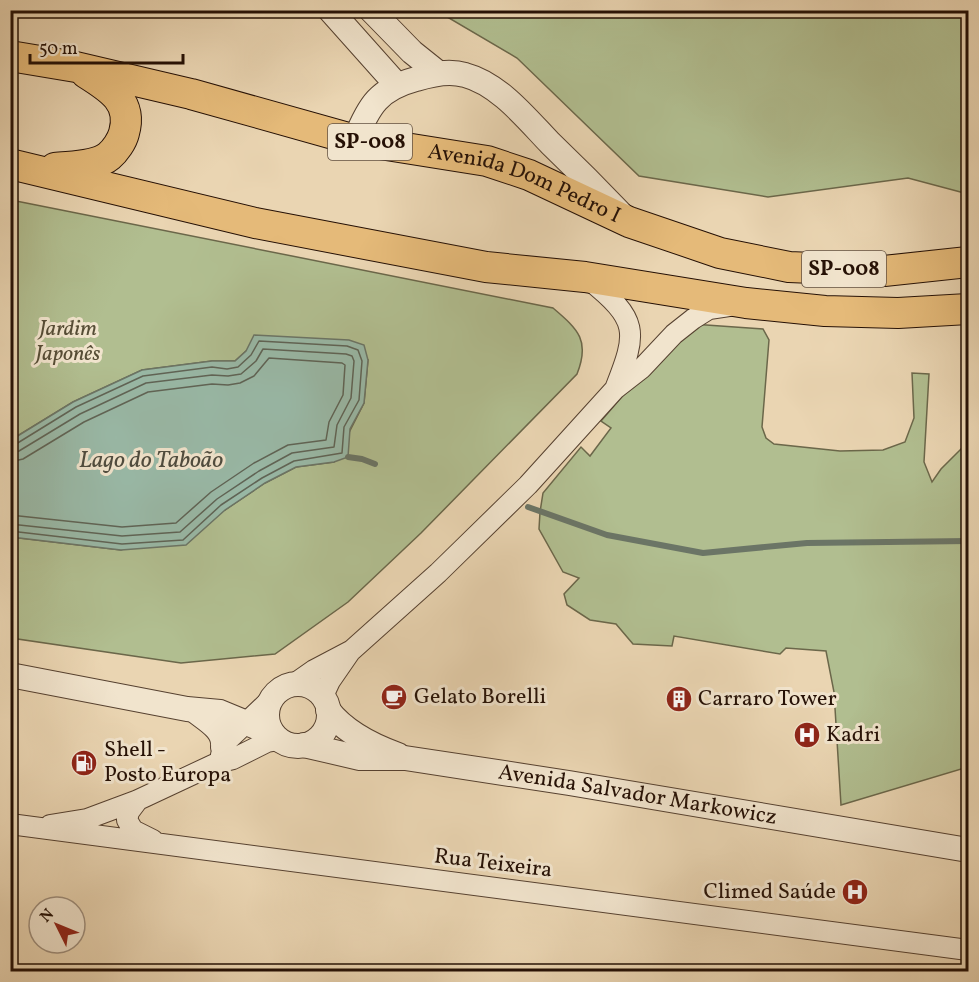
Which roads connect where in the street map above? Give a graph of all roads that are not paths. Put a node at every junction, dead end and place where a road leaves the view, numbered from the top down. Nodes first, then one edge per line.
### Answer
1 (330, 10) edge
2 (371, 10) edge
3 (10, 56) edge
4 (76, 67) junction
5 (437, 72) junction
6 (396, 84) junction
7 (355, 140) junction
8 (24, 167) edge
9 (629, 222) junction
10 (969, 262) edge
11 (585, 277) junction
12 (746, 303) junction
13 (969, 309) edge
14 (615, 389) junction
15 (351, 650) junction
16 (10, 675) edge
17 (294, 684) junction
18 (271, 699) junction
19 (326, 703) junction
20 (194, 710) junction
21 (246, 722) junction
22 (276, 737) junction
23 (304, 745) junction
24 (220, 755) junction
25 (405, 758) junction
26 (138, 800) junction
27 (10, 824) edge
28 (33, 828) junction
29 (165, 846) junction
30 (969, 850) edge
31 (969, 950) edge

1 - 6 street
2 - 5 street
3 - 4 main road, Avenida Dom Pedro I / SP-008
4 - 7 main road, Avenida Dom Pedro I / SP-008
4 - 8 main road
5 - 6 street
5 - 9 street
6 - 7 street
7 - 9 main road, Avenida Dom Pedro I / SP-008
8 - 11 main road, SP-008
9 - 10 main road, Avenida Dom Pedro I / SP-008
11 - 12 main road, SP-008
11 - 14 street
12 - 13 main road, SP-008
12 - 14 street
14 - 15 street
15 - 17 street
15 - 19 street
16 - 20 street
17 - 18 street
17 - 19 street
18 - 21 street
18 - 22 street
19 - 23 street
19 - 25 street
20 - 21 street
20 - 24 street
21 - 22 street
21 - 24 street
22 - 23 street
22 - 24 street
23 - 25 street, Avenida Salvador Markowicz
24 - 26 street
25 - 30 street, Avenida Salvador Markowicz
26 - 28 street
26 - 29 street
27 - 28 street, Rua Teixeira
28 - 29 street, Rua Teixeira
29 - 31 street, Rua Teixeira

